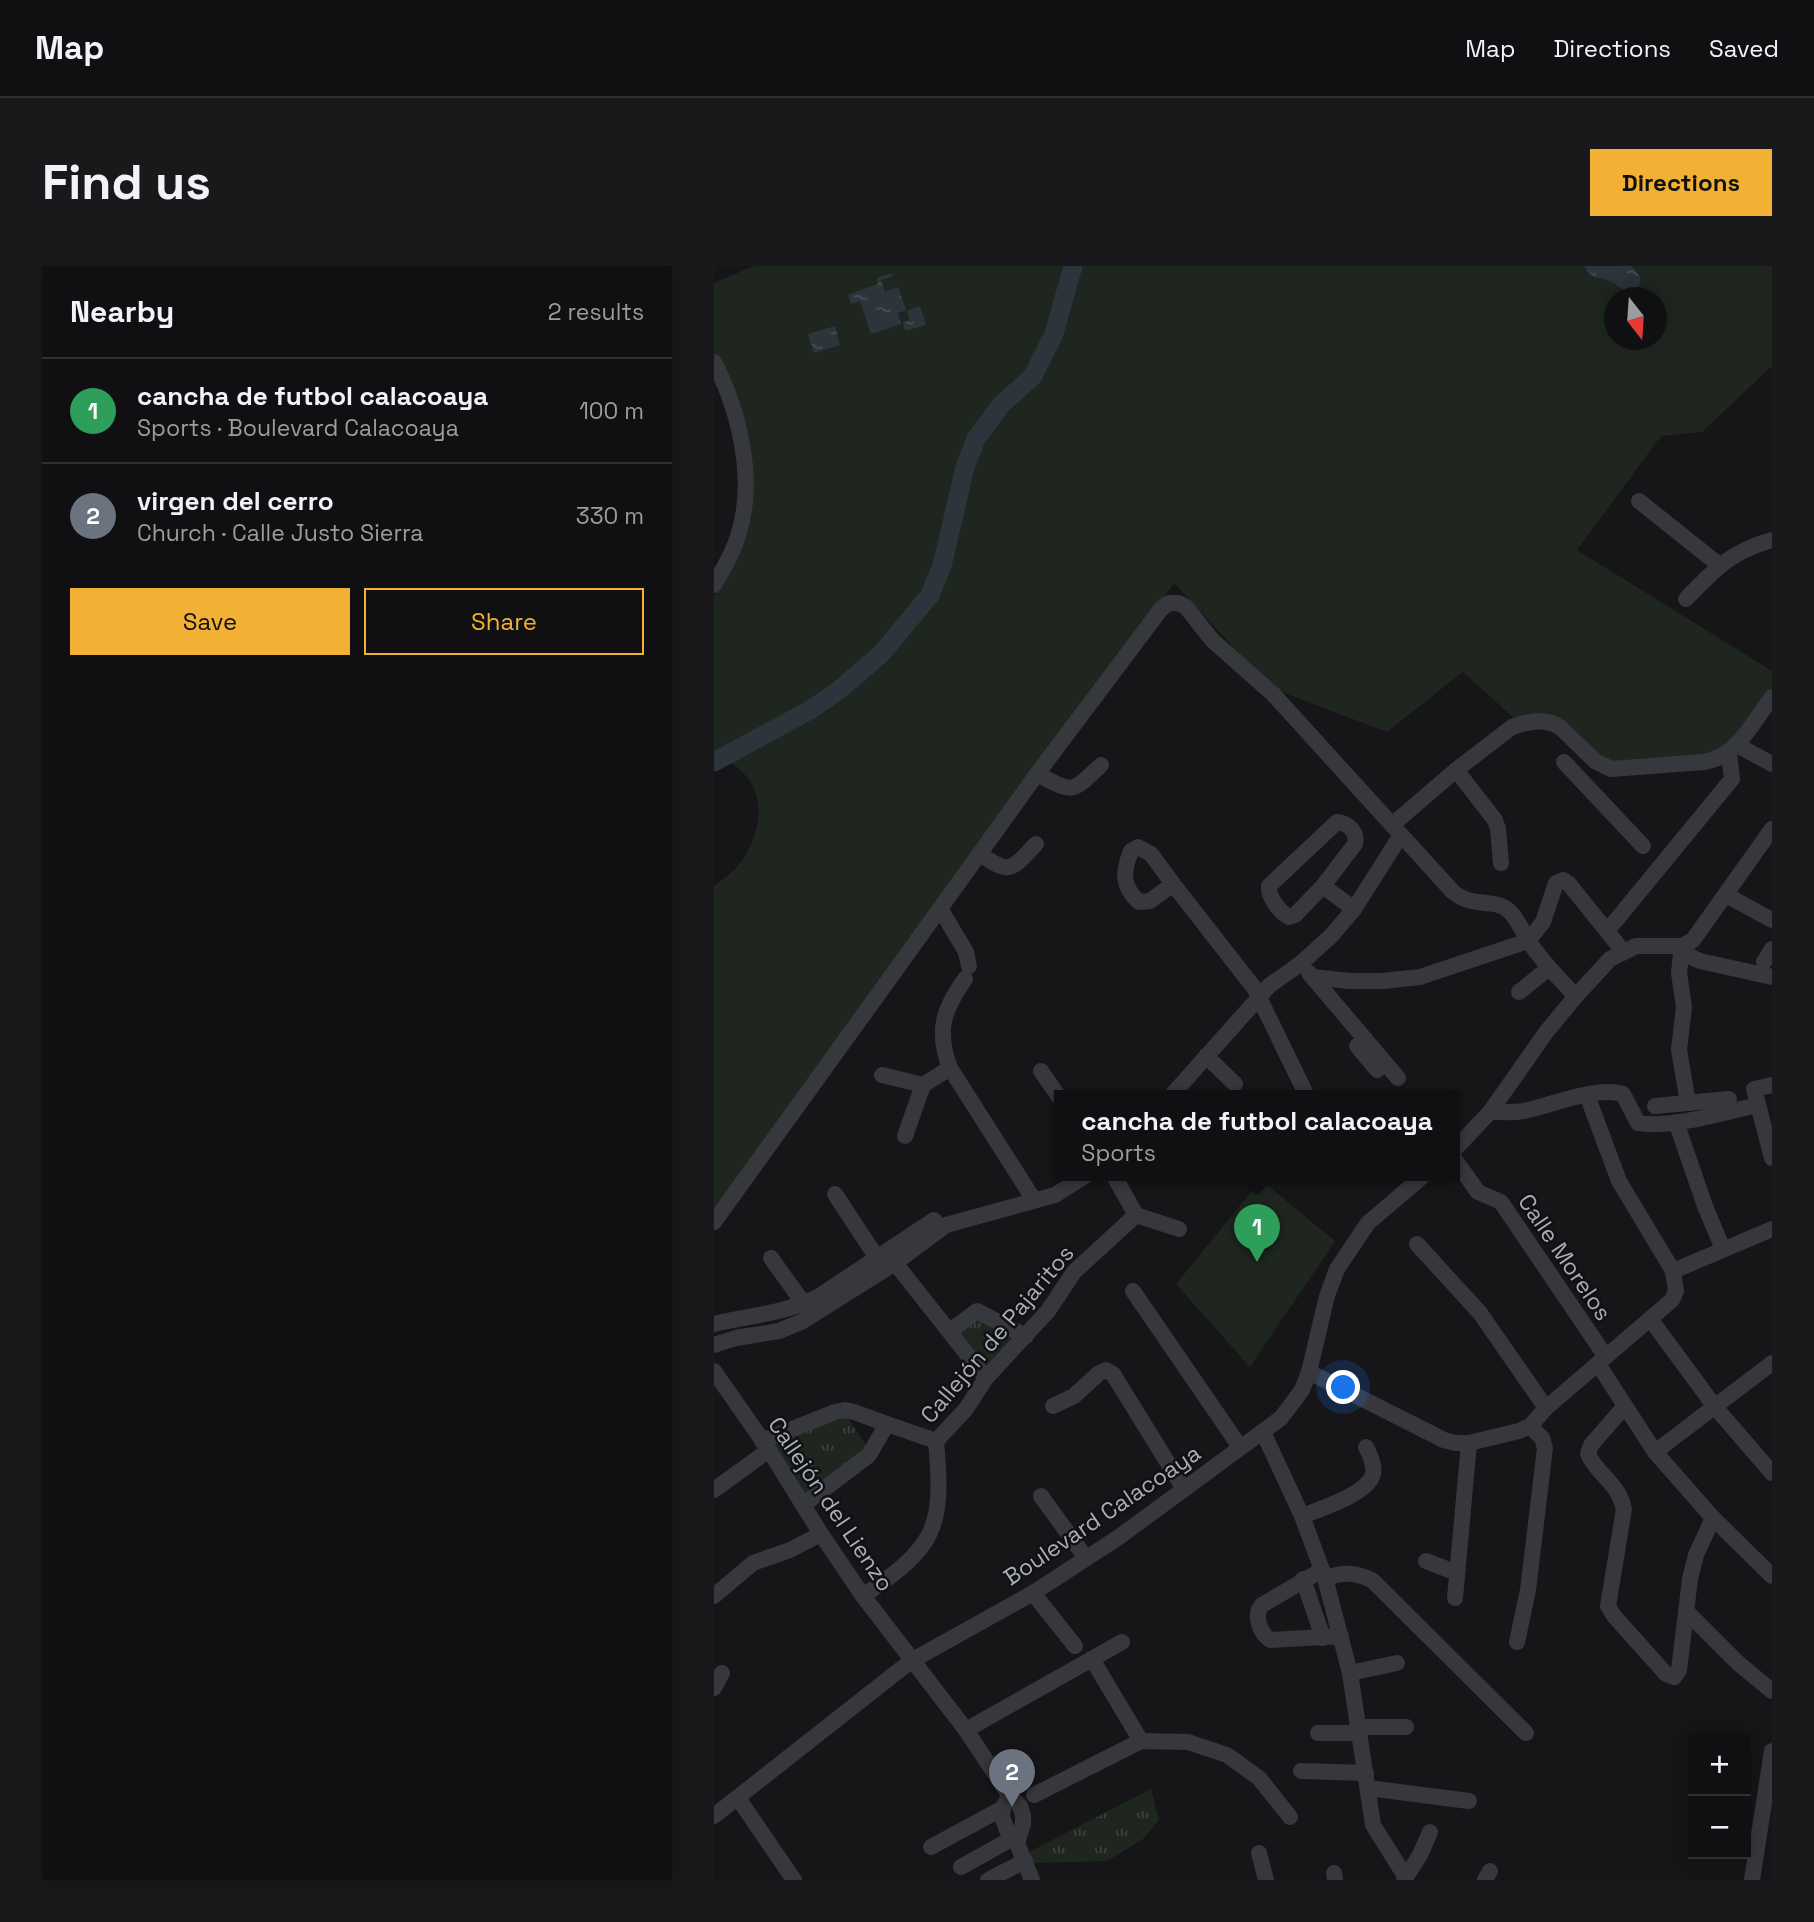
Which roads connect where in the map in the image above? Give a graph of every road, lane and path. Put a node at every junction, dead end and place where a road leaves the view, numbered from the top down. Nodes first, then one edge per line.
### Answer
1 (714, 362) edge
2 (1639, 501) dead end
3 (1772, 540) edge
4 (1718, 564) junction
5 (714, 585) edge
6 (1686, 599) dead end
7 (1772, 697) edge
8 (1733, 749) junction
9 (1595, 761) junction
10 (1564, 762) dead end
11 (1772, 764) edge
12 (1101, 765) dead end
13 (1456, 771) junction
14 (1037, 774) junction
15 (1576, 775) junction
16 (1396, 830) junction
17 (1770, 837) edge
18 (1036, 844) dead end
19 (1643, 846) dead end
20 (980, 854) junction
21 (1501, 863) dead end
22 (1172, 884) dead end
23 (1323, 886) junction
24 (1726, 895) junction
25 (1354, 909) junction
26 (941, 910) junction
27 (1772, 920) edge
28 (1608, 930) junction
29 (1528, 941) junction
30 (1682, 946) junction
31 (1623, 951) junction
32 (1297, 966) junction
33 (1549, 968) junction
34 (1313, 977) junction
35 (1772, 977) edge
36 (1519, 992) dead end
37 (1576, 996) junction
38 (1258, 998) junction
39 (1206, 1056) junction
40 (950, 1068) junction
41 (1377, 1070) dead end
42 (1041, 1071) dead end
43 (882, 1075) dead end
44 (1398, 1078) dead end
45 (1235, 1084) dead end
46 (923, 1085) junction
47 (1772, 1085) edge
48 (1054, 1090) edge
49 (1176, 1090) edge
50 (1304, 1090) edge
51 (1587, 1095) junction
52 (1729, 1099) dead end
53 (1688, 1103) junction
54 (1758, 1105) junction
55 (1655, 1106) dead end
56 (1490, 1112) junction
57 (1676, 1122) junction
58 (905, 1136) dead end
59 (1460, 1144) edge
60 (1772, 1158) edge
61 (1460, 1167) edge
62 (1077, 1181) edge
63 (1117, 1181) edge
64 (1415, 1181) edge
65 (835, 1194) dead end
66 (1034, 1200) junction
67 (1136, 1215) junction
68 (934, 1220) dead end
69 (714, 1222) edge
70 (1179, 1229) dead end
71 (1772, 1229) edge
72 (1417, 1244) dead end
73 (1723, 1249) junction
74 (771, 1258) dead end
75 (877, 1258) junction
76 (895, 1263) junction
77 (1673, 1271) junction
78 (1133, 1291) dead end
79 (804, 1304) junction
80 (1651, 1320) junction
81 (714, 1324) edge
82 (950, 1331) junction
83 (1026, 1336) junction
84 (714, 1345) edge
85 (1602, 1361) junction
86 (1772, 1363) edge
87 (714, 1371) edge
88 (1309, 1372) junction
89 (986, 1378) junction
90 (1053, 1406) dead end
91 (1625, 1406) junction
92 (1715, 1407) junction
93 (1546, 1408) junction
94 (887, 1424) junction
95 (1530, 1426) junction
96 (1264, 1432) junction
97 (936, 1441) junction
98 (1469, 1443) junction
99 (765, 1445) junction
100 (1241, 1447) junction
101 (1366, 1447) dead end
102 (1655, 1452) junction
103 (1772, 1473) edge
104 (1184, 1489) junction
105 (714, 1490) edge
106 (1041, 1496) dead end
107 (803, 1505) junction
108 (1302, 1516) junction
109 (1713, 1518) junction
110 (821, 1534) junction
111 (1086, 1558) junction
112 (1426, 1561) dead end
113 (1457, 1573) junction
114 (1324, 1574) junction
115 (1772, 1576) edge
116 (1303, 1579) junction
117 (1033, 1593) junction
118 (714, 1596) edge
119 (863, 1596) junction
120 (1455, 1598) dead end
121 (1686, 1611) junction
122 (1341, 1636) junction
123 (1323, 1638) junction
124 (1122, 1642) dead end
125 (1517, 1642) dead end
126 (1075, 1646) dead end
127 (1092, 1659) junction
128 (911, 1661) junction
129 (1397, 1663) dead end
130 (1350, 1672) junction
131 (1772, 1691) edge
132 (1406, 1727) dead end
133 (966, 1730) junction
134 (1359, 1730) junction
135 (1318, 1733) dead end
136 (1526, 1733) dead end
137 (1141, 1741) junction
138 (1772, 1751) edge
139 (1301, 1772) dead end
140 (1367, 1780) junction
141 (1034, 1795) dead end
142 (737, 1798) junction
143 (1469, 1801) dead end
144 (1006, 1802) junction
145 (1768, 1802) edge
146 (714, 1816) edge
147 (1290, 1817) dead end
148 (1430, 1832) dead end
149 (1015, 1841) junction
150 (931, 1847) dead end
151 (1259, 1853) dead end
152 (1025, 1861) junction
153 (961, 1867) dead end
154 (1404, 1878) edge
155 (794, 1880) edge
156 (988, 1880) edge
157 (1032, 1880) edge
158 (1266, 1880) edge
159 (1752, 1880) edge

1 - 5 street
2 - 4 street
3 - 4 street
4 - 6 street
7 - 8 street
8 - 9 street
8 - 11 street
8 - 28 street
9 - 13 street
9 - 15 street
10 - 15 street
12 - 14 street
13 - 16 street
13 - 21 street
14 - 16 street
14 - 20 street
15 - 19 street
16 - 25 street
16 - 29 street
17 - 24 street
18 - 20 street
20 - 26 street
22 - 38 street
23 - 23 street
23 - 25 street
24 - 27 street
24 - 30 street
25 - 32 street
26 - 40 street
26 - 69 street
28 - 29 street
28 - 31 street
29 - 33 street
29 - 34 street
30 - 31 street
30 - 35 street
30 - 53 street
31 - 37 street
32 - 34 street
32 - 38 street
32 - 41 street
33 - 36 street
33 - 37 street
34 - 44 street
37 - 56 street
38 - 39 street
38 - 50 street
39 - 45 street
39 - 49 street
40 - 46 street
40 - 66 street
42 - 48 street
43 - 46 street
46 - 58 street
47 - 54 street
51 - 56 street
51 - 57 street
51 - 77 street
52 - 53 street
53 - 55 street
54 - 57 street
54 - 60 street
56 - 59 street
57 - 73 street
61 - 85 street, Calle Morelos
62 - 66 street
63 - 67 street
64 - 88 street, Boulevard Calacoaya
65 - 75 street
66 - 76 street
67 - 70 street
67 - 83 street, Callejón de Pajaritos
68 - 75 street
71 - 73 street
72 - 93 street
73 - 77 street
74 - 79 street
75 - 79 street
76 - 82 street
76 - 84 street
77 - 80 street
78 - 100 street
79 - 81 street
80 - 85 street
80 - 92 street
82 - 83 street
82 - 89 street
83 - 89 street, Callejón de Pajaritos
85 - 91 street, Calle Morelos
85 - 93 street
86 - 92 street
87 - 99 street, Callejón del Lienzo
88 - 96 street, Boulevard Calacoaya
88 - 98 street
89 - 97 street, Callejón de Pajaritos
90 - 104 street
91 - 102 street, Calle Morelos
91 - 121 street
92 - 102 street
92 - 103 street
93 - 95 street
94 - 97 street
94 - 99 street
94 - 107 street
95 - 98 street
95 - 125 street
96 - 100 street, Boulevard Calacoaya
96 - 108 street
97 - 119 street, Callejón de Pajaritos
98 - 113 street
99 - 105 street
99 - 107 street, Callejón del Lienzo
100 - 104 street, Boulevard Calacoaya
101 - 108 street
102 - 109 street, Calle Morelos
104 - 111 street, Boulevard Calacoaya
106 - 111 street
107 - 110 street, Callejón del Lienzo
108 - 114 street
109 - 115 street, Calle Morelos
109 - 121 street
110 - 118 street
110 - 119 street, Callejón del Lienzo
111 - 117 street, Boulevard Calacoaya
112 - 113 street
113 - 120 street
114 - 116 street
114 - 122 street
114 - 136 street
116 - 123 street
116 - 123 street
117 - 126 street
117 - 128 street, Boulevard Calacoaya
119 - 128 street, Callejón del Lienzo
121 - 131 street
122 - 123 street
122 - 130 street
124 - 127 street
127 - 133 street
127 - 137 street
128 - 133 street, Callejón del Lienzo
128 - 142 street, Boulevard Calacoaya
129 - 130 street
130 - 134 street
132 - 134 street
133 - 144 street, Callejón del Lienzo
134 - 135 street
134 - 140 street
137 - 141 street
137 - 147 street
138 - 145 street
139 - 140 street
140 - 143 street
140 - 154 street
142 - 146 street, Boulevard Calacoaya
142 - 155 street
144 - 149 street, Callejón del Lienzo
144 - 150 street
145 - 159 street
148 - 154 street
149 - 152 street
149 - 153 street
151 - 158 street
152 - 156 street
152 - 157 street

